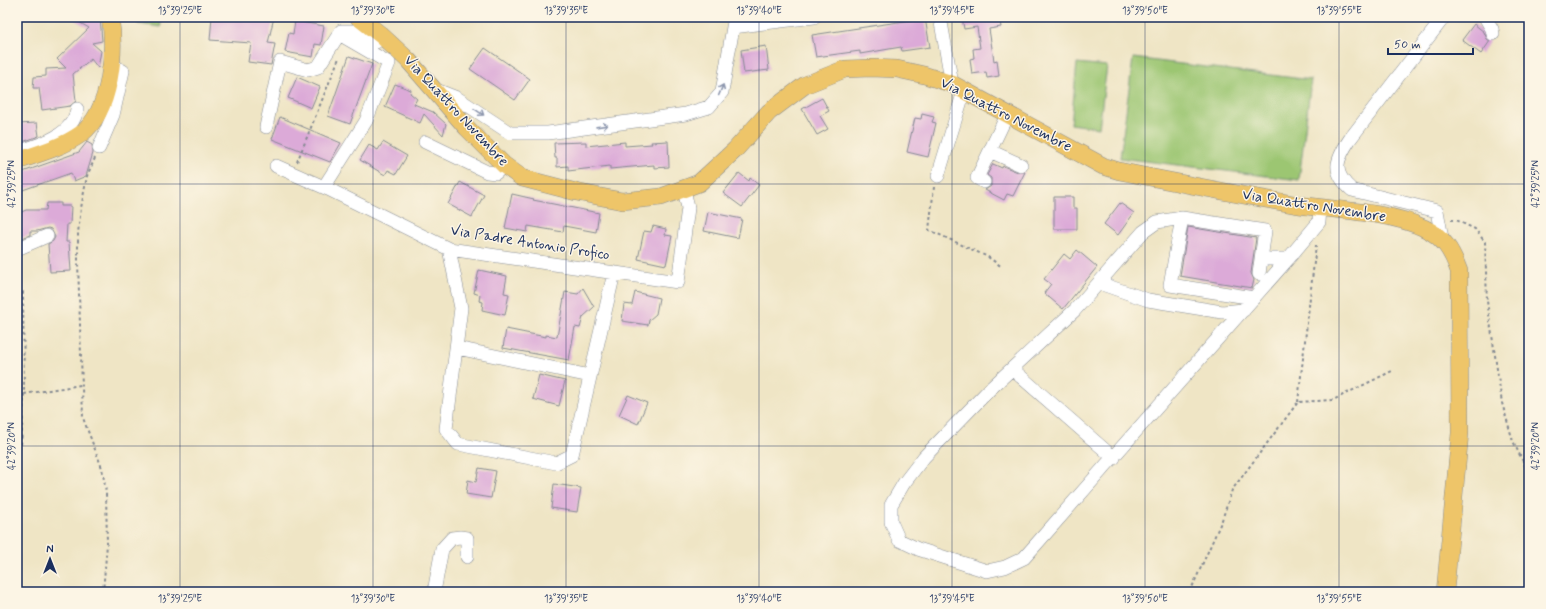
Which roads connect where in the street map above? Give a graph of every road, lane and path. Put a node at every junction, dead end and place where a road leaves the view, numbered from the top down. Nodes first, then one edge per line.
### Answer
1 (110, 17) edge
2 (358, 17) edge
3 (814, 17) edge
4 (940, 17) edge
5 (1444, 17) edge
6 (1485, 17) edge
7 (734, 22) edge
8 (339, 34) junction
9 (1493, 34) dead end
10 (382, 35) junction
11 (342, 51) dead end
12 (111, 64) junction
13 (958, 88) junction
14 (432, 89) junction
15 (77, 109) dead end
16 (1007, 115) junction
17 (266, 127) dead end
18 (425, 142) dead end
19 (99, 148) joint
20 (990, 151) junction
21 (17, 152) edge
22 (17, 161) edge
23 (504, 165) junction
24 (1021, 165) dead end
25 (276, 166) dead end
26 (292, 173) junction
27 (938, 176) joint
28 (984, 182) dead end
29 (324, 187) junction
30 (684, 188) junction
31 (1320, 215) junction
32 (1182, 218) junction
33 (1440, 220) junction
34 (47, 236) dead end
35 (1442, 238) junction
36 (17, 249) edge
37 (449, 249) junction
38 (1261, 259) junction
39 (1288, 259) junction
40 (1002, 267) dead end
41 (614, 272) junction
42 (1259, 274) dead end
43 (1099, 283) junction
44 (17, 290) edge
45 (1254, 298) junction
46 (1244, 310) junction
47 (457, 348) junction
48 (1012, 369) junction
49 (1392, 371) dead end
50 (590, 376) junction
51 (81, 385) junction
52 (24, 394) junction
53 (1298, 402) junction
54 (17, 450) edge
55 (1114, 458) junction
56 (1529, 474) edge
57 (467, 556) dead end
58 (103, 592) edge
59 (434, 592) edge
60 (1190, 592) edge
61 (1445, 592) edge

1 - 12 main road
2 - 10 main road, Via Quattro Novembre
3 - 7 street
4 - 13 street
5 - 33 street
6 - 9 street
14 -> 7 street
8 - 10 street
8 - 17 street
8 - 29 street
10 - 14 main road, Via Quattro Novembre
11 - 26 path
12 - 19 street
12 - 22 main road
13 - 16 main road, Via Quattro Novembre
13 - 27 street
13 - 30 main road, Via Quattro Novembre
14 - 23 main road, Via Quattro Novembre
15 - 21 street
16 - 20 street
16 - 31 main road, Via Quattro Novembre
18 - 23 street
19 - 51 path
20 - 24 street
20 - 28 street
23 - 30 main road, Via Quattro Novembre
25 - 26 street, Via Padre Antonio Profico
26 - 29 street, Via Padre Antonio Profico
27 - 40 path
29 - 37 street, Via Padre Antonio Profico
30 - 41 street, Via Padre Antonio Profico
31 - 35 main road, Via Quattro Novembre
31 - 39 street
31 - 53 path
32 - 38 street
32 - 43 street
32 - 45 street
33 - 35 street
33 - 56 path
34 - 36 street
35 - 61 main road
37 - 41 street, Via Padre Antonio Profico
37 - 47 street
38 - 39 street
38 - 42 street
39 - 45 street
41 - 50 street
43 - 46 street
43 - 48 street
44 - 52 path
45 - 46 street
46 - 55 street
47 - 50 street
47 - 50 street
48 - 55 street
48 - 55 street
49 - 53 path
51 - 52 path
51 - 58 path
52 - 54 path
53 - 60 path
57 - 59 street

